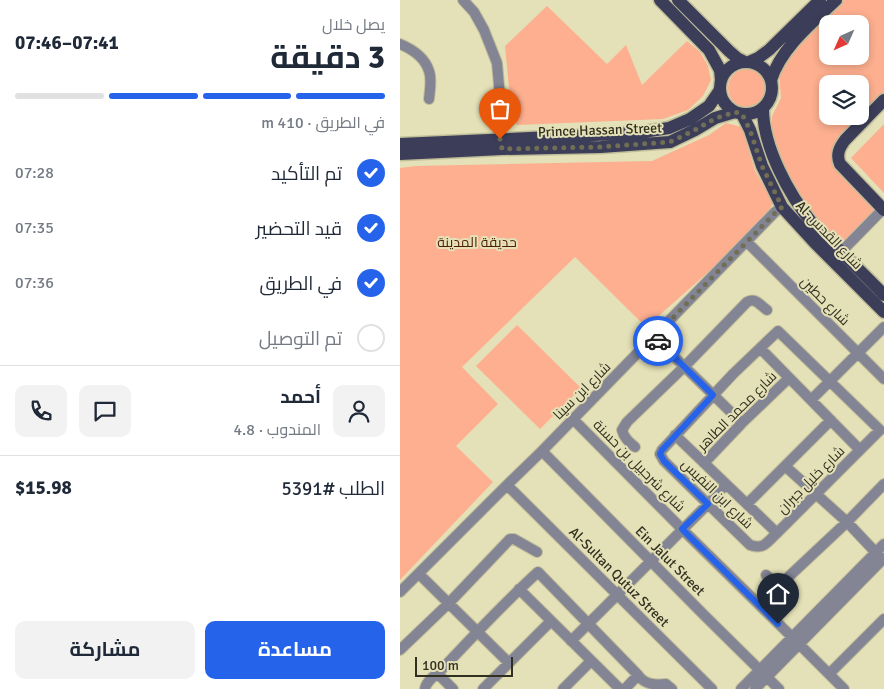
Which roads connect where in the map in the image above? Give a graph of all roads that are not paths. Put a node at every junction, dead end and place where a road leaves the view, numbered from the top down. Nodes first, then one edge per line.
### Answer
1 (463, 0) edge
2 (660, 0) edge
3 (678, 0) edge
4 (836, 0) edge
5 (816, 1) edge
6 (400, 44) edge
7 (747, 62) junction
8 (771, 80) junction
9 (721, 85) junction
10 (429, 99) dead end
11 (884, 100) edge
12 (763, 109) junction
13 (739, 113) junction
14 (400, 144) edge
15 (501, 144) junction
16 (400, 154) edge
17 (782, 207) junction
18 (883, 210) edge
19 (747, 242) junction
20 (841, 252) junction
21 (884, 295) edge
22 (767, 310) dead end
23 (884, 312) edge
24 (884, 326) edge
25 (654, 337) junction
26 (760, 348) junction
27 (858, 353) junction
28 (685, 366) junction
29 (790, 378) junction
30 (884, 379) edge
31 (831, 381) junction
32 (713, 395) junction
33 (811, 400) junction
34 (573, 419) junction
35 (831, 420) junction
36 (742, 422) junction
37 (675, 435) junction
38 (635, 447) dead end
39 (860, 450) junction
40 (542, 452) junction
41 (704, 463) junction
42 (785, 466) junction
43 (726, 484) junction
44 (884, 484) edge
45 (506, 485) junction
46 (815, 494) junction
47 (708, 504) junction
48 (747, 504) junction
49 (847, 522) junction
50 (682, 529) junction
51 (777, 533) junction
52 (884, 544) edge
53 (759, 547) joint
54 (537, 552) dead end
55 (881, 557) edge
56 (651, 561) junction
57 (419, 574) junction
58 (766, 575) dead end
59 (519, 589) junction
60 (400, 592) edge
61 (617, 594) junction
62 (449, 604) junction
63 (884, 619) edge
64 (551, 621) junction
65 (588, 623) junction
66 (477, 631) junction
67 (795, 640) junction
68 (571, 641) junction
69 (400, 650) edge
70 (591, 661) junction
71 (509, 663) junction
72 (438, 674) junction
73 (763, 674) junction
74 (830, 674) junction
75 (638, 675) junction
76 (425, 689) edge
77 (452, 689) edge
78 (483, 689) edge
79 (563, 689) edge
80 (620, 689) edge
81 (625, 689) edge
82 (672, 689) edge
83 (712, 689) edge
84 (741, 689) edge
85 (755, 689) edge
86 (779, 689) edge
87 (844, 689) edge

1 - 15 street
2 - 9 main road
3 - 7 main road
4 - 8 main road
5 - 7 main road
6 - 10 street
7 - 8 main road
7 - 9 main road
8 - 12 main road
9 - 13 main road
9 - 15 main road, Prince Hassan Street
11 - 18 main road
12 - 13 main road
12 - 20 main road, Al-شارع القدس
13 - 15 main road, Prince Hassan Street
13 - 17 main road, Al-شارع القدس
14 - 15 main road, Prince Hassan Street
15 - 16 main road, Prince Hassan Street
17 - 19 street, شارع ابن سينا
17 - 23 main road, Al-شارع القدس
18 - 20 street
19 - 25 street, شارع ابن سينا
19 - 27 street, شارع حطين
20 - 21 main road, Al-شارع القدس
22 - 28 street
24 - 27 street
25 - 28 street
25 - 34 street, شارع ابن سينا
26 - 29 street, شارع محمد الطاهر
26 - 31 street
26 - 32 street
27 - 30 street, شارع حطين
27 - 31 street
28 - 32 street
28 - 38 street
29 - 33 street, شارع محمد الطاهر
29 - 36 street, شارع محمد الطاهر
31 - 33 street
31 - 39 street, شارع خليل جبران
32 - 36 street
32 - 37 street
33 - 35 street, شارع محمد الطاهر
34 - 40 street, شارع ابن سينا
34 - 50 street, شارع شرحبيل بن حسنة
35 - 39 street, شارع محمد الطاهر
35 - 42 street
36 - 41 street, شارع محمد الطاهر
37 - 41 street, شارع محمد الطاهر
37 - 47 street, شارع ابن النفيس
39 - 46 street, شارع خليل جبران
40 - 45 street, شارع ابن سينا
40 - 56 street, Ein Jalut Street
41 - 43 street, شارع محمد الطاهر
42 - 46 street
42 - 48 street
43 - 47 street
43 - 48 street, شارع محمد الطاهر
44 - 49 street
45 - 57 street, شارع ابن سينا
45 - 61 street, Al-Sultan Qutuz Street
46 - 49 street
46 - 51 street, شارع خليل جبران
47 - 50 street
47 - 53 street, شارع ابن النفيس
48 - 51 street, شارع محمد الطاهر
49 - 55 street
49 - 58 street
50 - 56 street
50 - 67 street, شارع شرحبيل بن حسنة
51 - 53 street, شارع خليل جبران
52 - 55 street
54 - 62 street
55 - 67 street
56 - 61 street
56 - 73 street, Ein Jalut Street
57 - 60 street, شارع ابن سينا
57 - 62 street
59 - 64 street
59 - 65 street
59 - 66 street
61 - 65 street
61 - 83 street, Al-Sultan Qutuz Street
62 - 66 street
62 - 69 street
63 - 74 street
64 - 68 street
64 - 71 street
65 - 68 street
65 - 75 street
66 - 71 street
66 - 72 street
67 - 73 street
67 - 74 street, شارع شرحبيل بن حسنة
68 - 70 street
70 - 79 street
70 - 80 street
71 - 78 street
72 - 76 street
72 - 77 street
73 - 84 street
73 - 85 street
73 - 86 street, Ein Jalut Street
74 - 87 street, شارع شرحبيل بن حسنة
75 - 81 street
75 - 82 street

